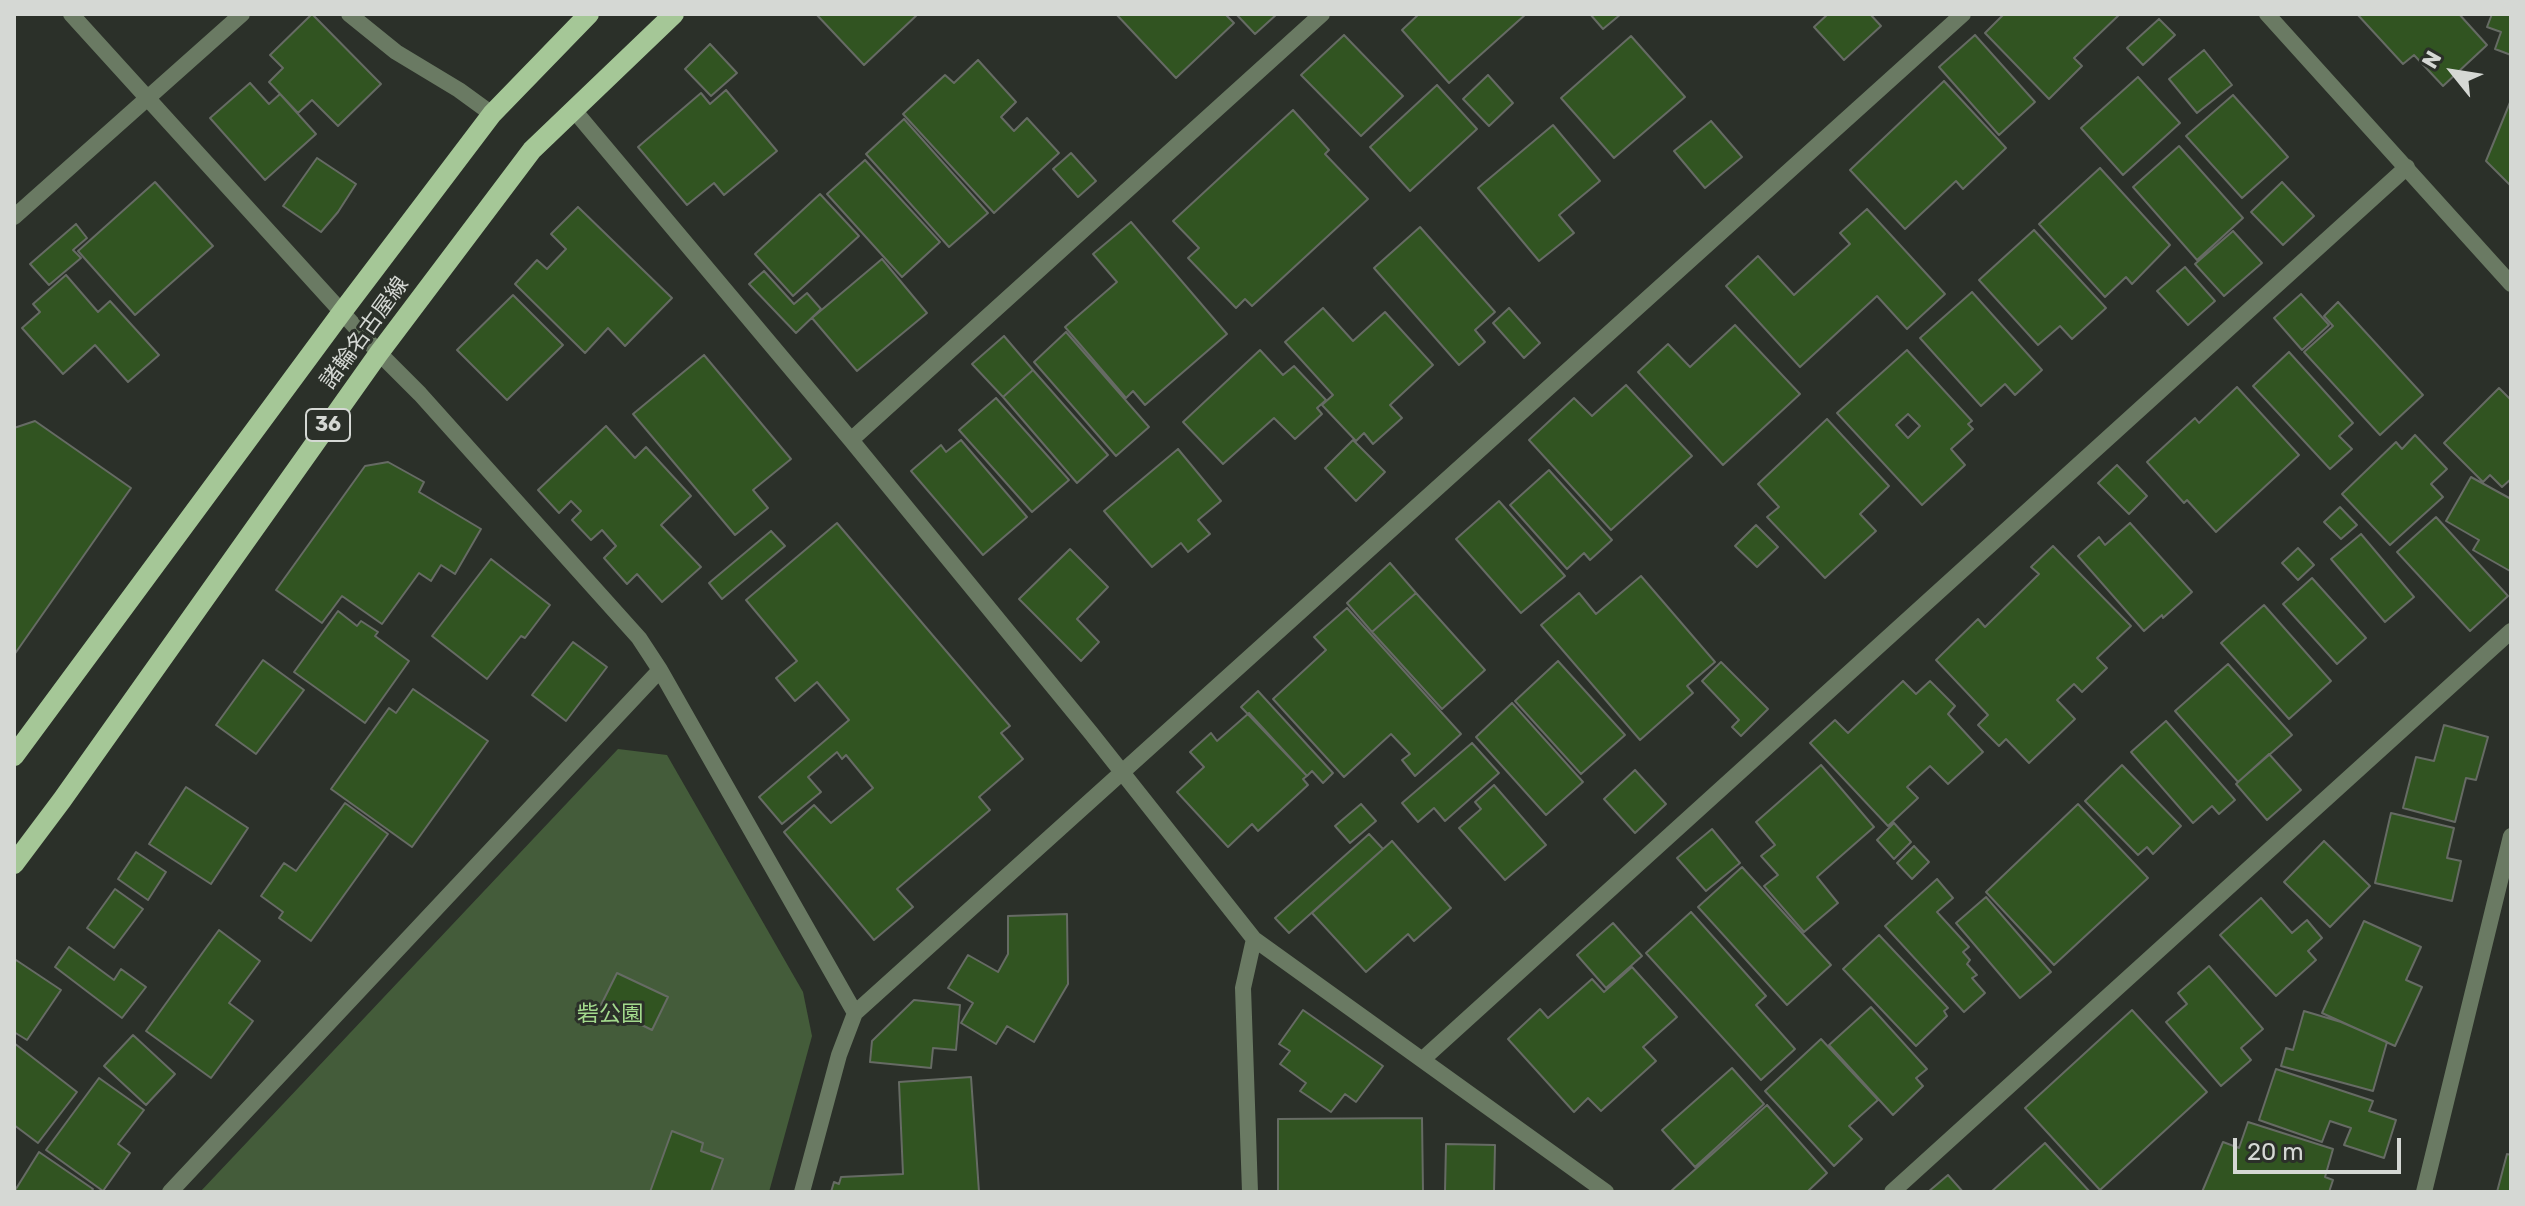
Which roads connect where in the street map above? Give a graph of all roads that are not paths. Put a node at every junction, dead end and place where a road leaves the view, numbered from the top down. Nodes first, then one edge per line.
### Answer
1 (71, 14) edge
2 (242, 14) edge
3 (349, 14) edge
4 (589, 14) edge
5 (674, 14) edge
6 (1322, 14) edge
7 (1963, 14) edge
8 (2267, 14) edge
9 (147, 98) junction
10 (573, 109) junction
11 (492, 114) junction
12 (2407, 167) junction
13 (14, 217) edge
14 (2511, 284) edge
15 (342, 312) junction
16 (379, 353) junction
17 (851, 440) junction
18 (2511, 631) edge
19 (660, 670) junction
20 (14, 756) edge
21 (1122, 773) junction
22 (2511, 836) edge
23 (14, 864) edge
24 (1254, 939) junction
25 (855, 1013) junction
26 (1423, 1059) junction
27 (170, 1192) edge
28 (802, 1192) edge
29 (1250, 1192) edge
30 (1606, 1192) edge
31 (1892, 1192) edge
32 (2424, 1192) edge

1 - 9 street
2 - 9 street
3 - 11 street
4 - 11 main road, 諸輪名古屋線 / 36
5 - 10 main road, 諸輪名古屋線 / 36
6 - 17 street
7 - 21 street
8 - 12 street
9 - 13 street
9 - 15 street
10 - 16 main road, 諸輪名古屋線 / 36
10 - 17 street
11 - 15 main road, 諸輪名古屋線 / 36
12 - 14 street
12 - 26 street
15 - 16 street
15 - 20 main road, 諸輪名古屋線 / 36
16 - 19 street
16 - 23 main road, 諸輪名古屋線 / 36
17 - 21 street
18 - 31 street
19 - 25 street
19 - 27 street
21 - 24 street
21 - 25 street
22 - 32 street
24 - 26 street
24 - 29 street
25 - 28 street
26 - 30 street

